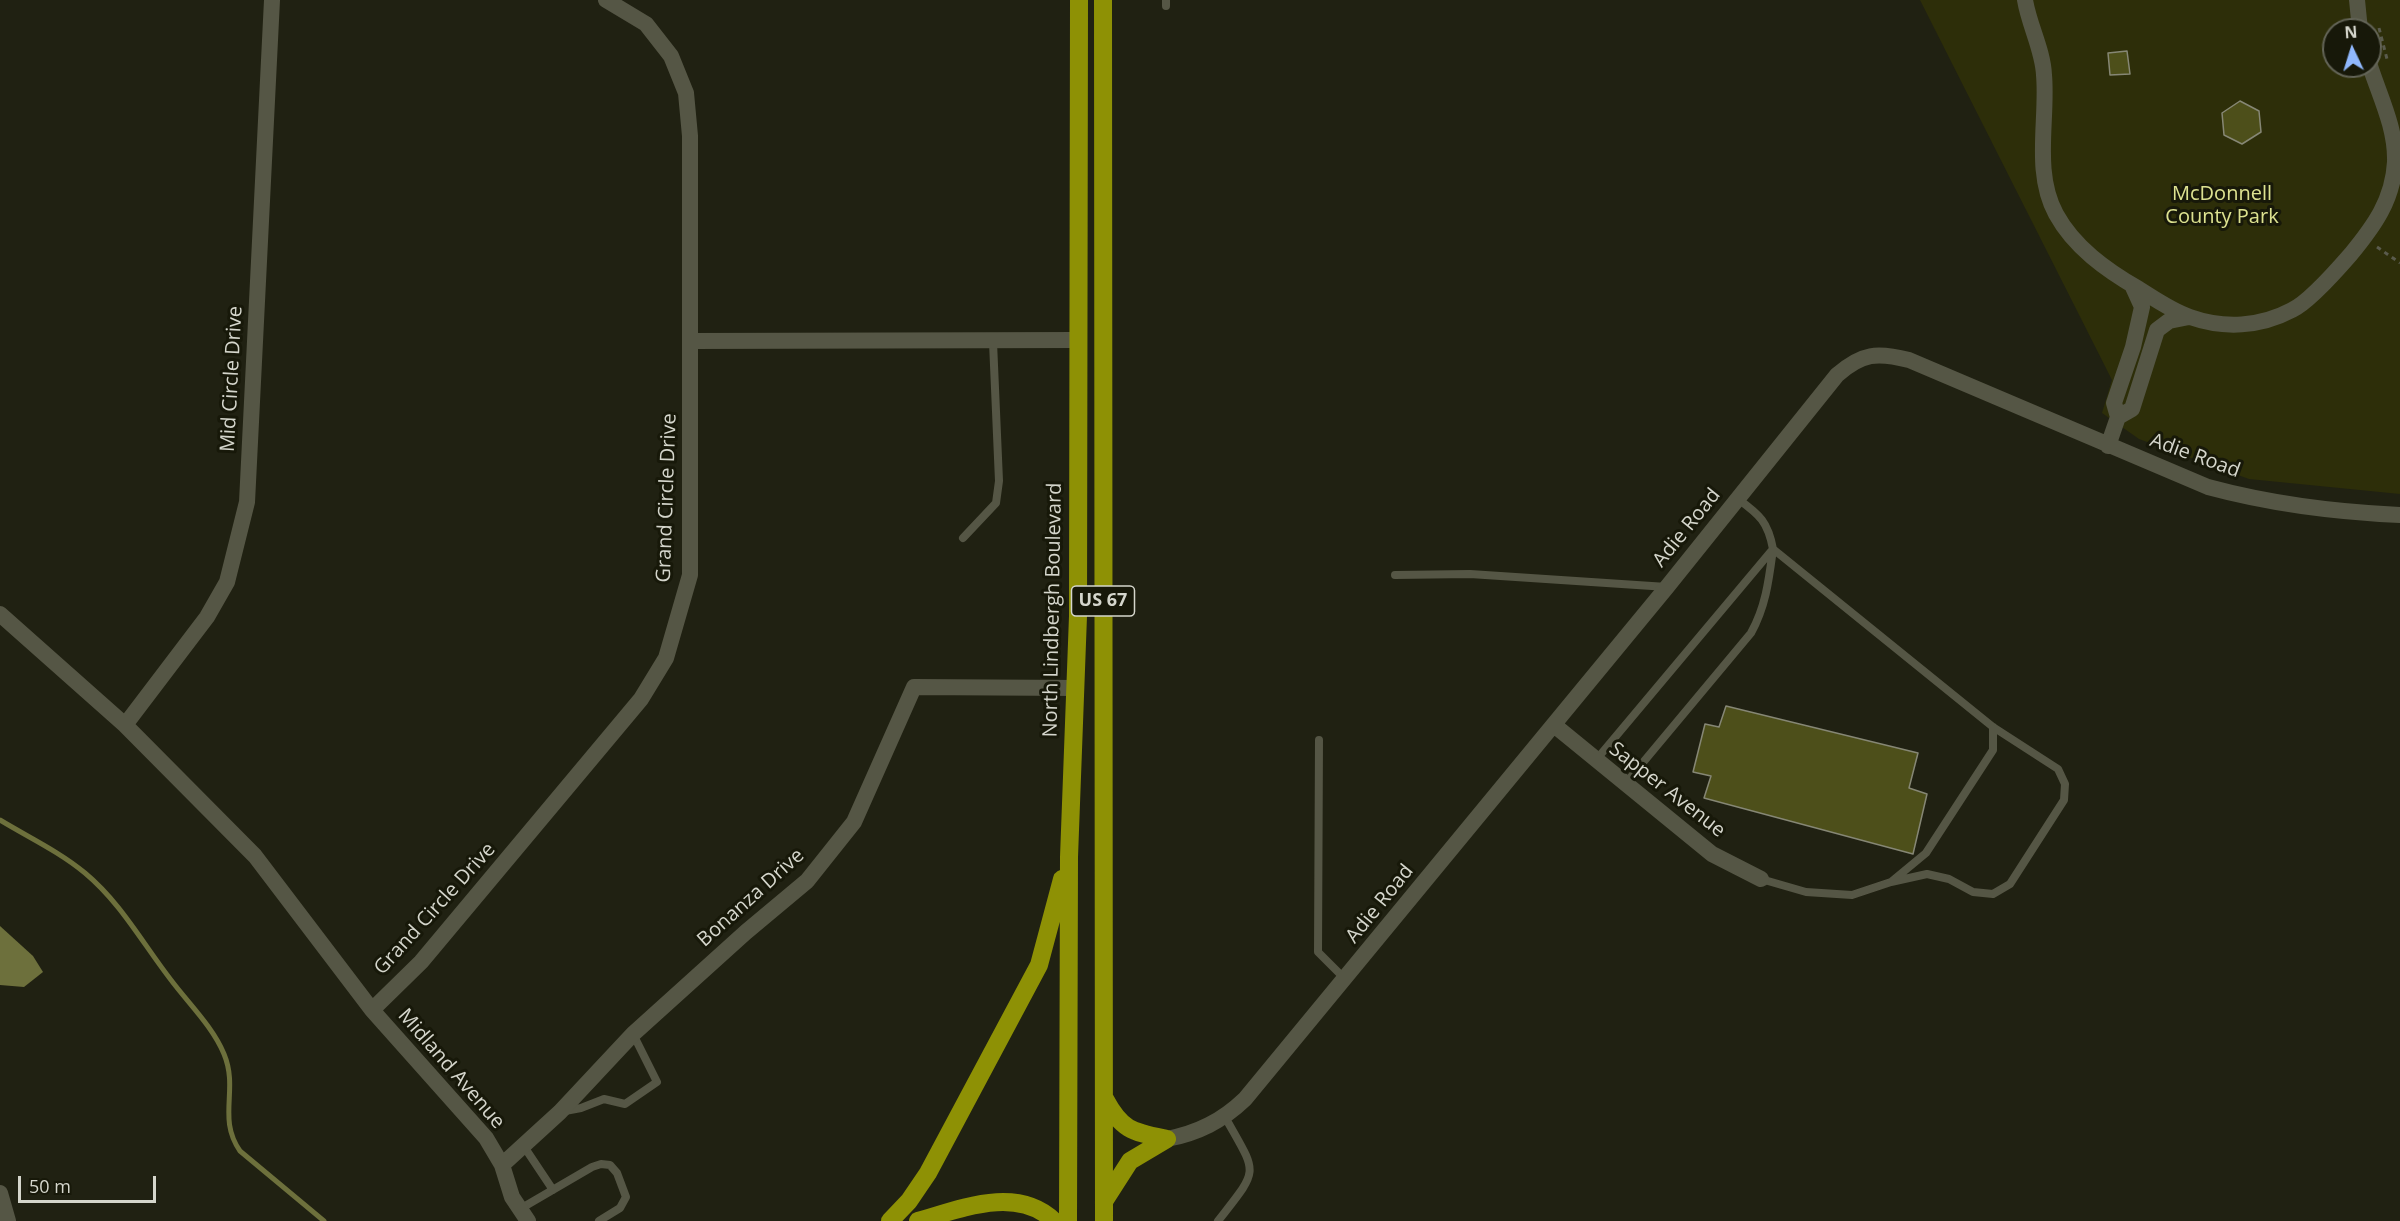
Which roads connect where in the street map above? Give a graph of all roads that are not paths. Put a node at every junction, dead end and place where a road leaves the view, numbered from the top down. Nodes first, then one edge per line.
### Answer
1 (272, 0) edge
2 (606, 0) edge
3 (1079, 0) edge
4 (1103, 0) edge
5 (2025, 0) edge
6 (2357, 0) edge
7 (2359, 18) edge
8 (2374, 78) edge
9 (2132, 285) junction
10 (2189, 317) junction
11 (1078, 340) junction
12 (692, 341) junction
13 (993, 342) junction
14 (2118, 417) junction
15 (2108, 446) junction
16 (1738, 499) junction
17 (2400, 515) edge
18 (963, 538) dead end
19 (1773, 549) junction
20 (1395, 575) dead end
21 (1667, 587) junction
22 (0, 614) edge
23 (1076, 688) junction
24 (125, 725) junction
25 (1554, 725) junction
26 (1993, 727) junction
27 (1319, 740) dead end
28 (1596, 760) junction
29 (1625, 784) junction
30 (1069, 857) junction
31 (1761, 879) joint
32 (1891, 882) junction
33 (1345, 979) junction
34 (372, 1010) junction
35 (633, 1034) junction
36 (1104, 1095) junction
37 (560, 1112) junction
38 (1225, 1117) junction
39 (1167, 1139) junction
40 (523, 1145) junction
41 (502, 1165) junction
42 (553, 1190) junction
43 (0, 1193) edge
44 (1104, 1202) junction
45 (524, 1215) edge
46 (8, 1221) edge
47 (599, 1221) edge
48 (890, 1221) edge
49 (918, 1221) edge
50 (1054, 1221) edge
51 (1068, 1221) edge
52 (1104, 1221) edge
53 (1218, 1221) edge

1 - 24 street, Mid Circle Drive
2 - 12 street, Grand Circle Drive
3 - 11 highway, North Lindbergh Boulevard / US 67
4 - 36 highway, US 67
5 - 9 street
6 - 7 street
8 - 10 street
9 - 10 street
9 - 14 street
10 - 14 street
11 - 13 street
11 - 23 highway, North Lindbergh Boulevard / US 67
12 - 13 street
12 - 34 street, Grand Circle Drive
13 - 18 lane
14 - 15 street
15 - 16 street, Adie Road
15 - 17 street, Adie Road
16 - 19 lane
16 - 21 street, Adie Road
19 - 26 lane
19 - 28 lane
19 - 29 lane
20 - 21 lane
21 - 25 street, Adie Road
22 - 24 street, Grand Circle Drive
23 - 30 highway, North Lindbergh Boulevard / US 67
23 - 35 street, Bonanza Drive
24 - 34 street, Grand Circle Drive
25 - 28 street, Sapper Avenue
25 - 33 street, Adie Road
26 - 32 lane
26 - 32 lane
27 - 33 lane
28 - 29 street, Sapper Avenue
29 - 31 street, Sapper Avenue
30 - 48 highway
30 - 51 highway, North Lindbergh Boulevard / US 67
31 - 32 lane
33 - 38 street, Adie Road
34 - 41 street, Midland Avenue
35 - 37 street, Bonanza Drive
35 - 37 lane
36 - 39 highway
36 - 44 highway, US 67
37 - 40 street, Bonanza Drive
38 - 39 street, Adie Road
38 - 53 lane
39 - 44 highway
40 - 41 street, Bonanza Drive
40 - 42 lane
41 - 45 street, Midland Avenue
42 - 45 lane
42 - 47 lane
43 - 46 street
44 - 52 highway, US 67
49 - 50 highway

